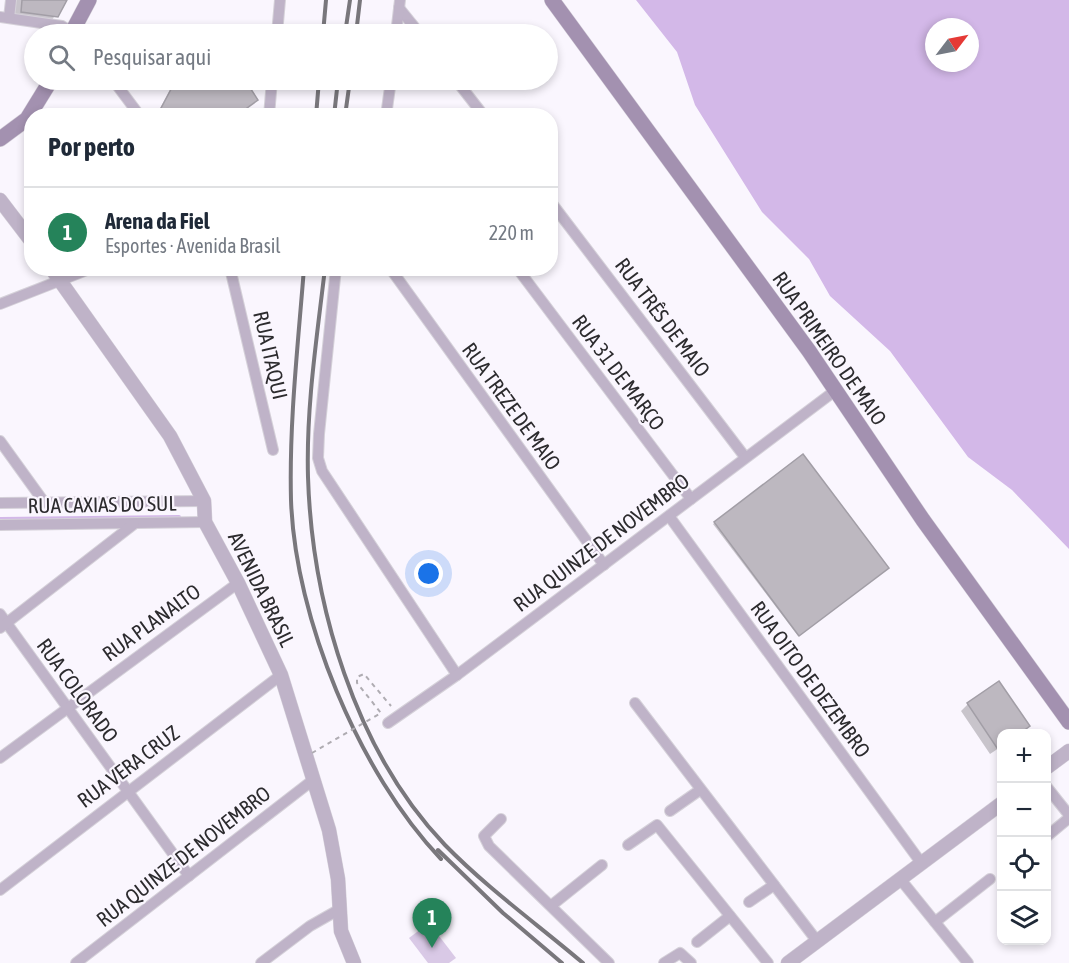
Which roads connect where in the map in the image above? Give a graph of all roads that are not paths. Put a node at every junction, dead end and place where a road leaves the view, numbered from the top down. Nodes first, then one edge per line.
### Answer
1 (11, 0) edge
2 (89, 0) edge
3 (280, 0) edge
4 (552, 0) edge
5 (400, 4) edge
6 (4, 18) edge
7 (48, 24) edge
8 (78, 24) edge
9 (278, 24) edge
10 (397, 24) edge
11 (413, 24) edge
12 (45, 90) edge
13 (120, 90) edge
14 (271, 90) edge
15 (390, 90) edge
16 (464, 90) edge
17 (33, 108) edge
18 (134, 108) edge
19 (270, 108) edge
20 (387, 108) edge
21 (478, 108) edge
22 (24, 120) edge
23 (0, 140) edge
24 (0, 200) edge
25 (558, 212) edge
26 (24, 232) edge
27 (57, 276) edge
28 (72, 276) edge
29 (232, 276) edge
30 (335, 276) edge
31 (396, 276) edge
32 (523, 276) edge
33 (60, 281) junction
34 (0, 304) edge
35 (836, 390) junction
36 (0, 441) edge
37 (273, 450) dead end
38 (745, 457) junction
39 (691, 499) junction
40 (204, 501) junction
41 (44, 502) junction
42 (0, 503) edge
43 (669, 516) junction
44 (205, 522) junction
45 (134, 524) junction
46 (0, 525) edge
47 (604, 565) junction
48 (238, 583) junction
49 (2, 622) edge
50 (281, 675) junction
51 (457, 675) junction
52 (635, 703) dead end
53 (67, 707) junction
54 (1069, 722) edge
55 (388, 723) dead end
56 (1069, 751) edge
57 (0, 758) edge
58 (1051, 765) edge
59 (313, 780) junction
60 (700, 790) junction
61 (127, 791) junction
62 (1051, 791) edge
63 (997, 807) edge
64 (670, 811) dead end
65 (1069, 816) edge
66 (501, 819) dead end
67 (1051, 833) edge
68 (628, 845) dead end
69 (922, 864) junction
70 (602, 865) dead end
71 (189, 876) junction
72 (990, 879) dead end
73 (901, 880) junction
74 (774, 885) junction
75 (0, 890) edge
76 (749, 902) dead end
77 (552, 905) junction
78 (340, 909) junction
79 (730, 916) junction
80 (935, 922) junction
81 (817, 941) junction
82 (698, 942) dead end
83 (76, 963) edge
84 (261, 963) edge
85 (354, 963) edge
86 (609, 963) edge
87 (664, 963) edge
88 (691, 963) edge
89 (768, 963) edge
90 (788, 963) edge
91 (969, 963) edge

1 - 6 street
2 - 8 main road
3 - 9 street
4 - 35 main road, RUA PRIMEIRO DE MAIO
5 - 10 street
5 - 11 street
6 - 7 street
12 - 17 main road
13 - 18 street
14 - 19 street
15 - 20 street
16 - 21 street
22 - 23 main road
24 - 26 street
25 - 38 street, RUA TRÊS DE MAIO
27 - 33 street, AVENIDA BRASIL
28 - 33 street
29 - 37 street, RUA ITAQUI
30 - 51 street
31 - 47 street, RUA TREZE DE MAIO
32 - 39 street, RUA 31 DE MARÇO
33 - 34 street
33 - 40 street, AVENIDA BRASIL
35 - 38 street, RUA QUINZE DE NOVEMBRO
35 - 54 main road, RUA PRIMEIRO DE MAIO
36 - 41 street
38 - 39 street, RUA QUINZE DE NOVEMBRO
39 - 43 street, RUA QUINZE DE NOVEMBRO
40 - 41 street, RUA CAXIAS DO SUL
40 - 44 street, AVENIDA BRASIL
41 - 42 street, RUA CAXIAS DO SUL
43 - 47 street, RUA QUINZE DE NOVEMBRO
43 - 69 street, RUA OITO DE DEZEMBRO
44 - 45 street, RUA CAXIAS DO SUL
44 - 48 street, AVENIDA BRASIL
45 - 46 street, RUA CAXIAS DO SUL
45 - 49 street
47 - 51 street, RUA QUINZE DE NOVEMBRO
48 - 50 street, AVENIDA BRASIL
48 - 53 street, RUA PLANALTO
49 - 53 street, RUA COLORADO
50 - 59 street, AVENIDA BRASIL
50 - 61 street, RUA VERA CRUZ
51 - 55 street, RUA QUINZE DE NOVEMBRO
52 - 60 street
53 - 57 street, RUA PLANALTO
53 - 61 street, RUA COLORADO
56 - 58 street
59 - 71 street, RUA QUINZE DE NOVEMBRO
59 - 78 street, AVENIDA BRASIL
60 - 64 street
60 - 74 street
61 - 71 street, RUA COLORADO
61 - 75 street, RUA VERA CRUZ
62 - 65 street
63 - 69 street
65 - 67 street
66 - 77 street
68 - 79 street
69 - 73 street
70 - 77 street
71 - 83 street, RUA QUINZE DE NOVEMBRO
72 - 80 street
73 - 80 street
73 - 81 street
74 - 76 street
74 - 81 street
77 - 86 street
78 - 84 street
78 - 85 street, AVENIDA BRASIL
79 - 82 street
79 - 89 street
80 - 91 street
81 - 90 street
87 - 88 street

